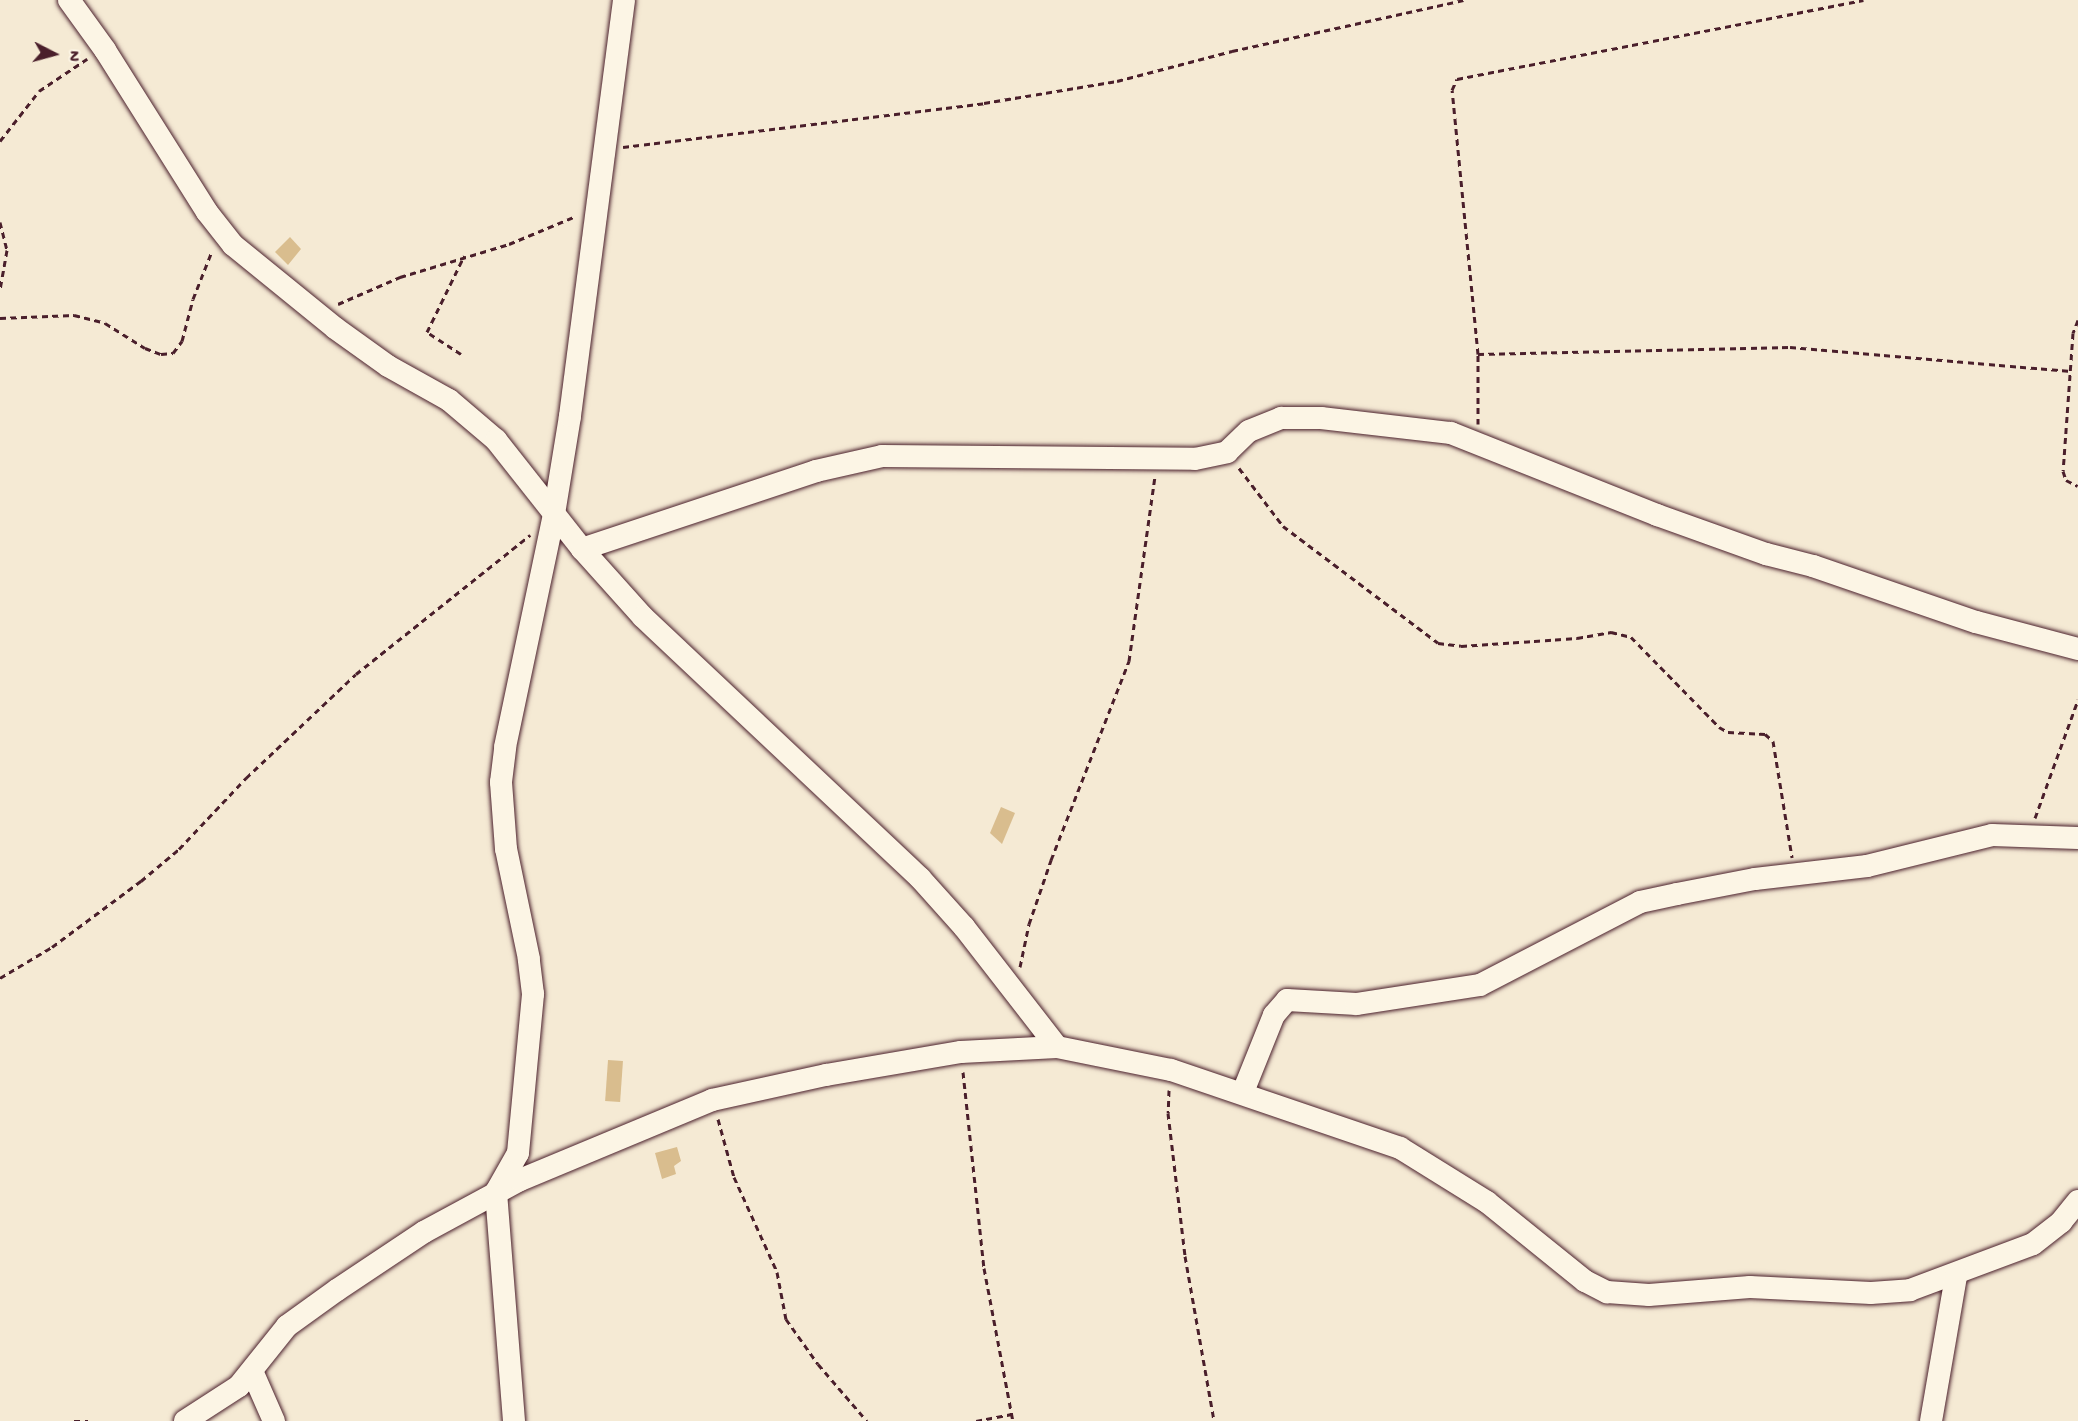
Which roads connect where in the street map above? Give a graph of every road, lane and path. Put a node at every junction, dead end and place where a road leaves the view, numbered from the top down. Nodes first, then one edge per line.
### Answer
1 (69, 0) edge
2 (624, 0) edge
3 (1463, 0) edge
4 (1863, 0) edge
5 (105, 50) junction
6 (0, 141) edge
7 (604, 149) junction
8 (597, 207) junction
9 (0, 222) edge
10 (221, 230) junction
11 (464, 256) junction
12 (0, 288) edge
13 (318, 315) junction
14 (0, 318) edge
15 (2078, 320) edge
16 (461, 354) dead end
17 (1478, 354) junction
18 (2071, 370) junction
19 (1477, 443) junction
20 (1227, 452) junction
21 (1157, 459) junction
22 (2078, 486) edge
23 (554, 514) junction
24 (582, 549) junction
25 (2078, 649) edge
26 (2078, 700) edge
27 (2029, 834) junction
28 (2078, 838) edge
29 (1795, 875) junction
30 (0, 978) edge
31 (1018, 996) junction
32 (1057, 1047) junction
33 (961, 1052) junction
34 (1171, 1071) junction
35 (1243, 1092) junction
36 (712, 1100) junction
37 (496, 1192) junction
38 (2078, 1201) edge
39 (1956, 1276) junction
40 (252, 1371) junction
41 (1013, 1414) junction
42 (74, 1421) edge
43 (88, 1421) edge
44 (185, 1421) edge
45 (274, 1421) edge
46 (514, 1421) edge
47 (867, 1421) edge
48 (976, 1421) edge
49 (1013, 1421) edge
50 (1214, 1421) edge
51 (1930, 1421) edge

1 - 5 street
2 - 7 street
3 - 7 path
4 - 17 path
5 - 6 path
5 - 10 street
7 - 8 street
8 - 11 path
8 - 23 street
9 - 12 path
10 - 13 street
10 - 14 path
11 - 13 path
11 - 16 path
13 - 23 street
15 - 18 path
17 - 18 path
17 - 19 path
18 - 22 path
19 - 20 street
19 - 25 street
20 - 21 street
20 - 29 path
21 - 24 street
21 - 31 path
23 - 24 street
23 - 30 path
23 - 37 street
24 - 31 street
26 - 27 path
27 - 28 street
27 - 29 street
29 - 35 street
31 - 32 street
32 - 33 street
32 - 34 street
33 - 36 street
33 - 41 path
34 - 35 street
34 - 50 path
35 - 39 street
36 - 37 street
36 - 47 path
37 - 40 street
37 - 46 street
38 - 39 street
39 - 51 street
40 - 44 street
40 - 45 street
41 - 48 path
41 - 49 path
42 - 43 path

